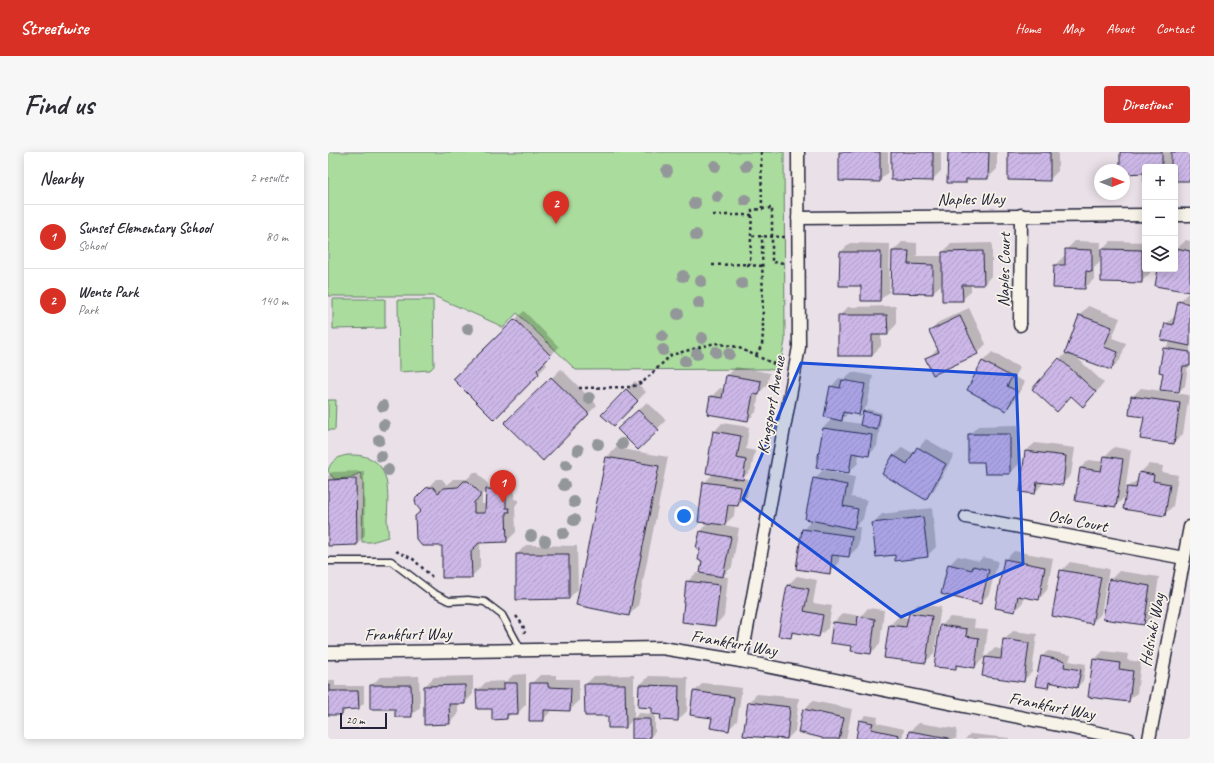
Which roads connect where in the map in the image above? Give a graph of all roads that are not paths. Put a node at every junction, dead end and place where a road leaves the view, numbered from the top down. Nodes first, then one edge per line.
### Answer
1 (798, 152) edge
2 (1021, 215) junction
3 (1142, 215) edge
4 (1178, 215) edge
5 (1190, 215) edge
6 (798, 218) junction
7 (1020, 326) dead end
8 (966, 517) dead end
9 (1190, 527) edge
10 (1184, 558) junction
11 (328, 561) edge
12 (521, 650) junction
13 (328, 653) edge
14 (741, 661) junction
15 (1128, 739) edge
16 (1149, 739) edge

1 - 6 street, Kingsport Avenue
2 - 3 street, Naples Way
2 - 6 street, Naples Way
2 - 7 street, Naples Court
4 - 5 street
6 - 14 street, Kingsport Avenue
8 - 10 street, Oslo Court
9 - 10 street, Helsinki Way
10 - 16 street, Helsinki Way
11 - 12 lane
12 - 13 street, Frankfurt Way
12 - 14 street, Frankfurt Way
14 - 15 street, Frankfurt Way

